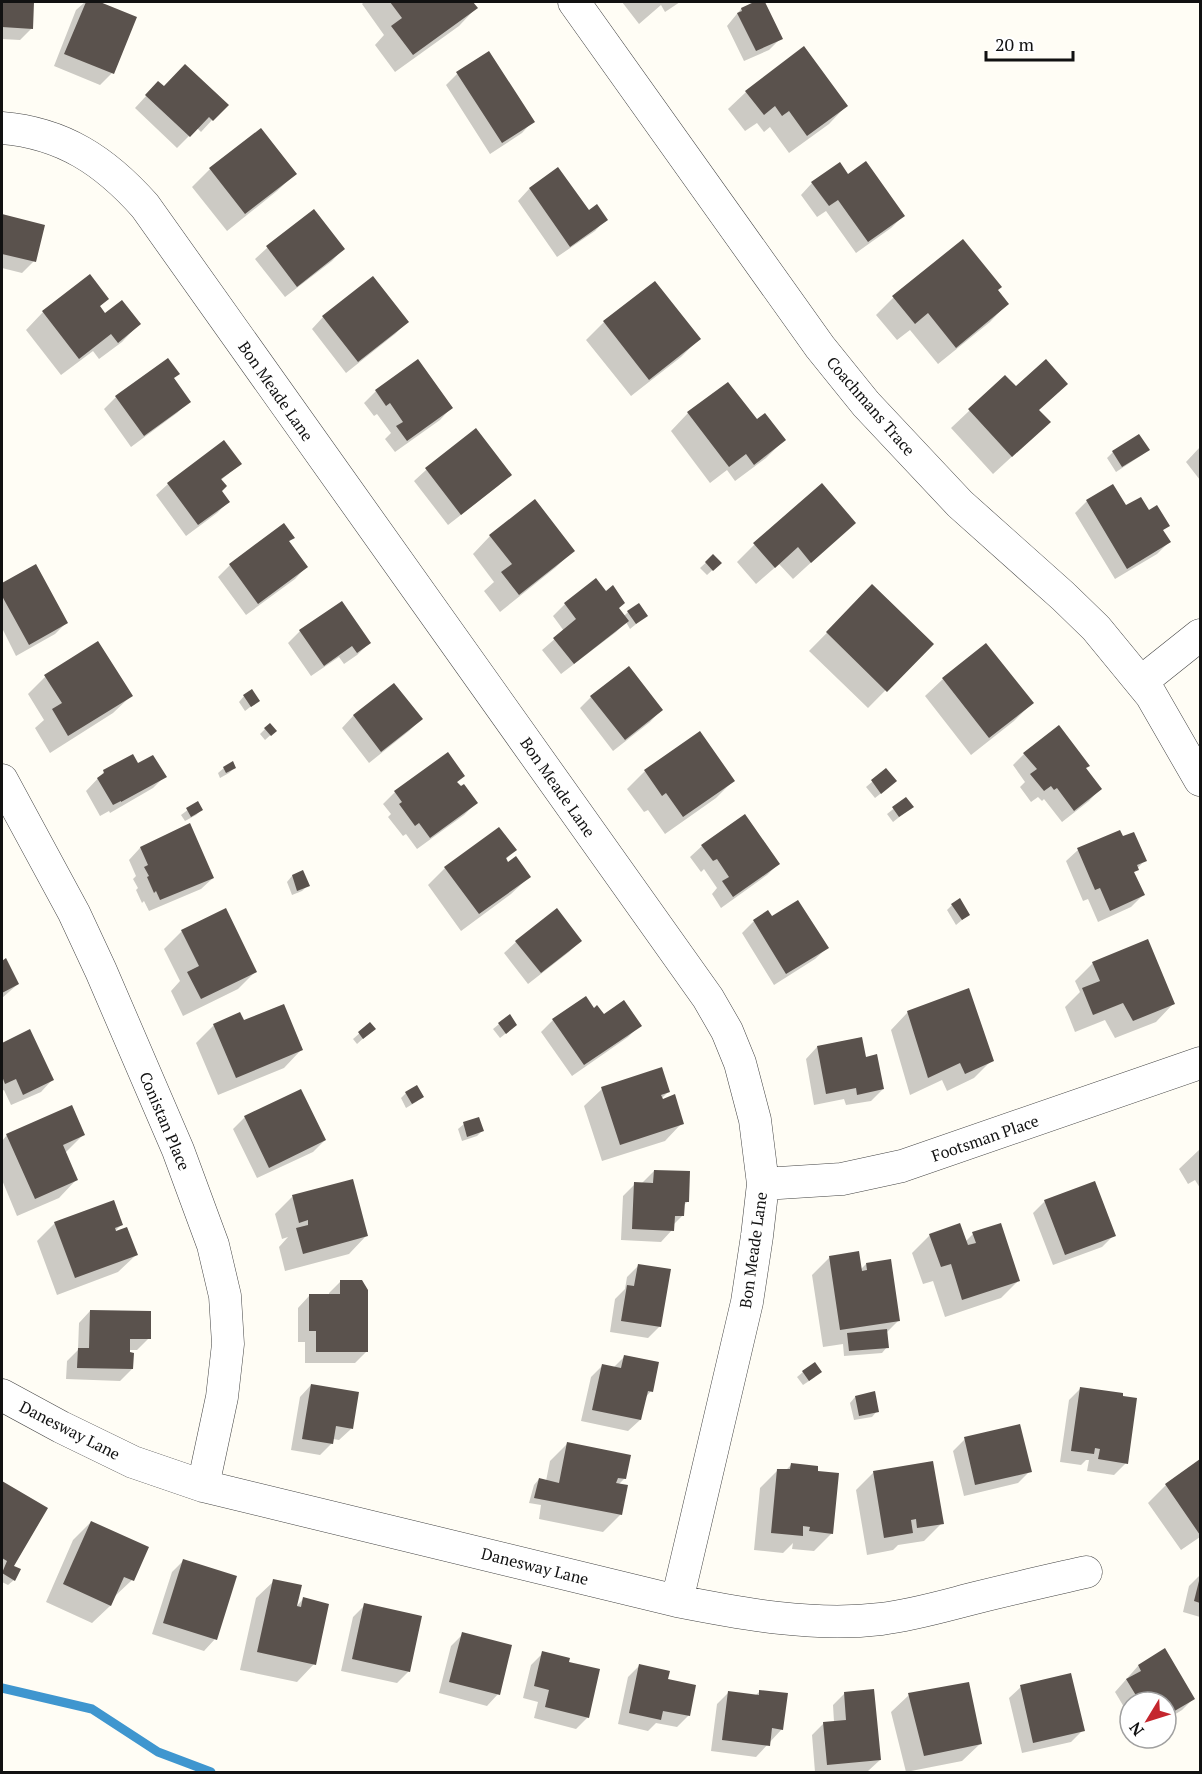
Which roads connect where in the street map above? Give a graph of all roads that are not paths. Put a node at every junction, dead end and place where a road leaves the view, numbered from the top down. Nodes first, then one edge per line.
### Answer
1 (574, 2) edge
2 (2, 128) edge
3 (1200, 635) edge
4 (1141, 682) junction
5 (2, 780) edge
6 (1200, 780) edge
7 (1200, 1063) edge
8 (763, 1184) junction
9 (2, 1395) edge
10 (203, 1486) junction
11 (1086, 1572) dead end
12 (677, 1601) junction

1 - 4 street, Coachmans Trace
2 - 8 street, Bon Meade Lane
3 - 4 street
4 - 6 street, Coachmans Trace
5 - 10 street, Conistan Place
7 - 8 street, Footsman Place
8 - 12 street, Bon Meade Lane
9 - 10 street, Danesway Lane
10 - 12 street, Danesway Lane
11 - 12 street, Danesway Lane

